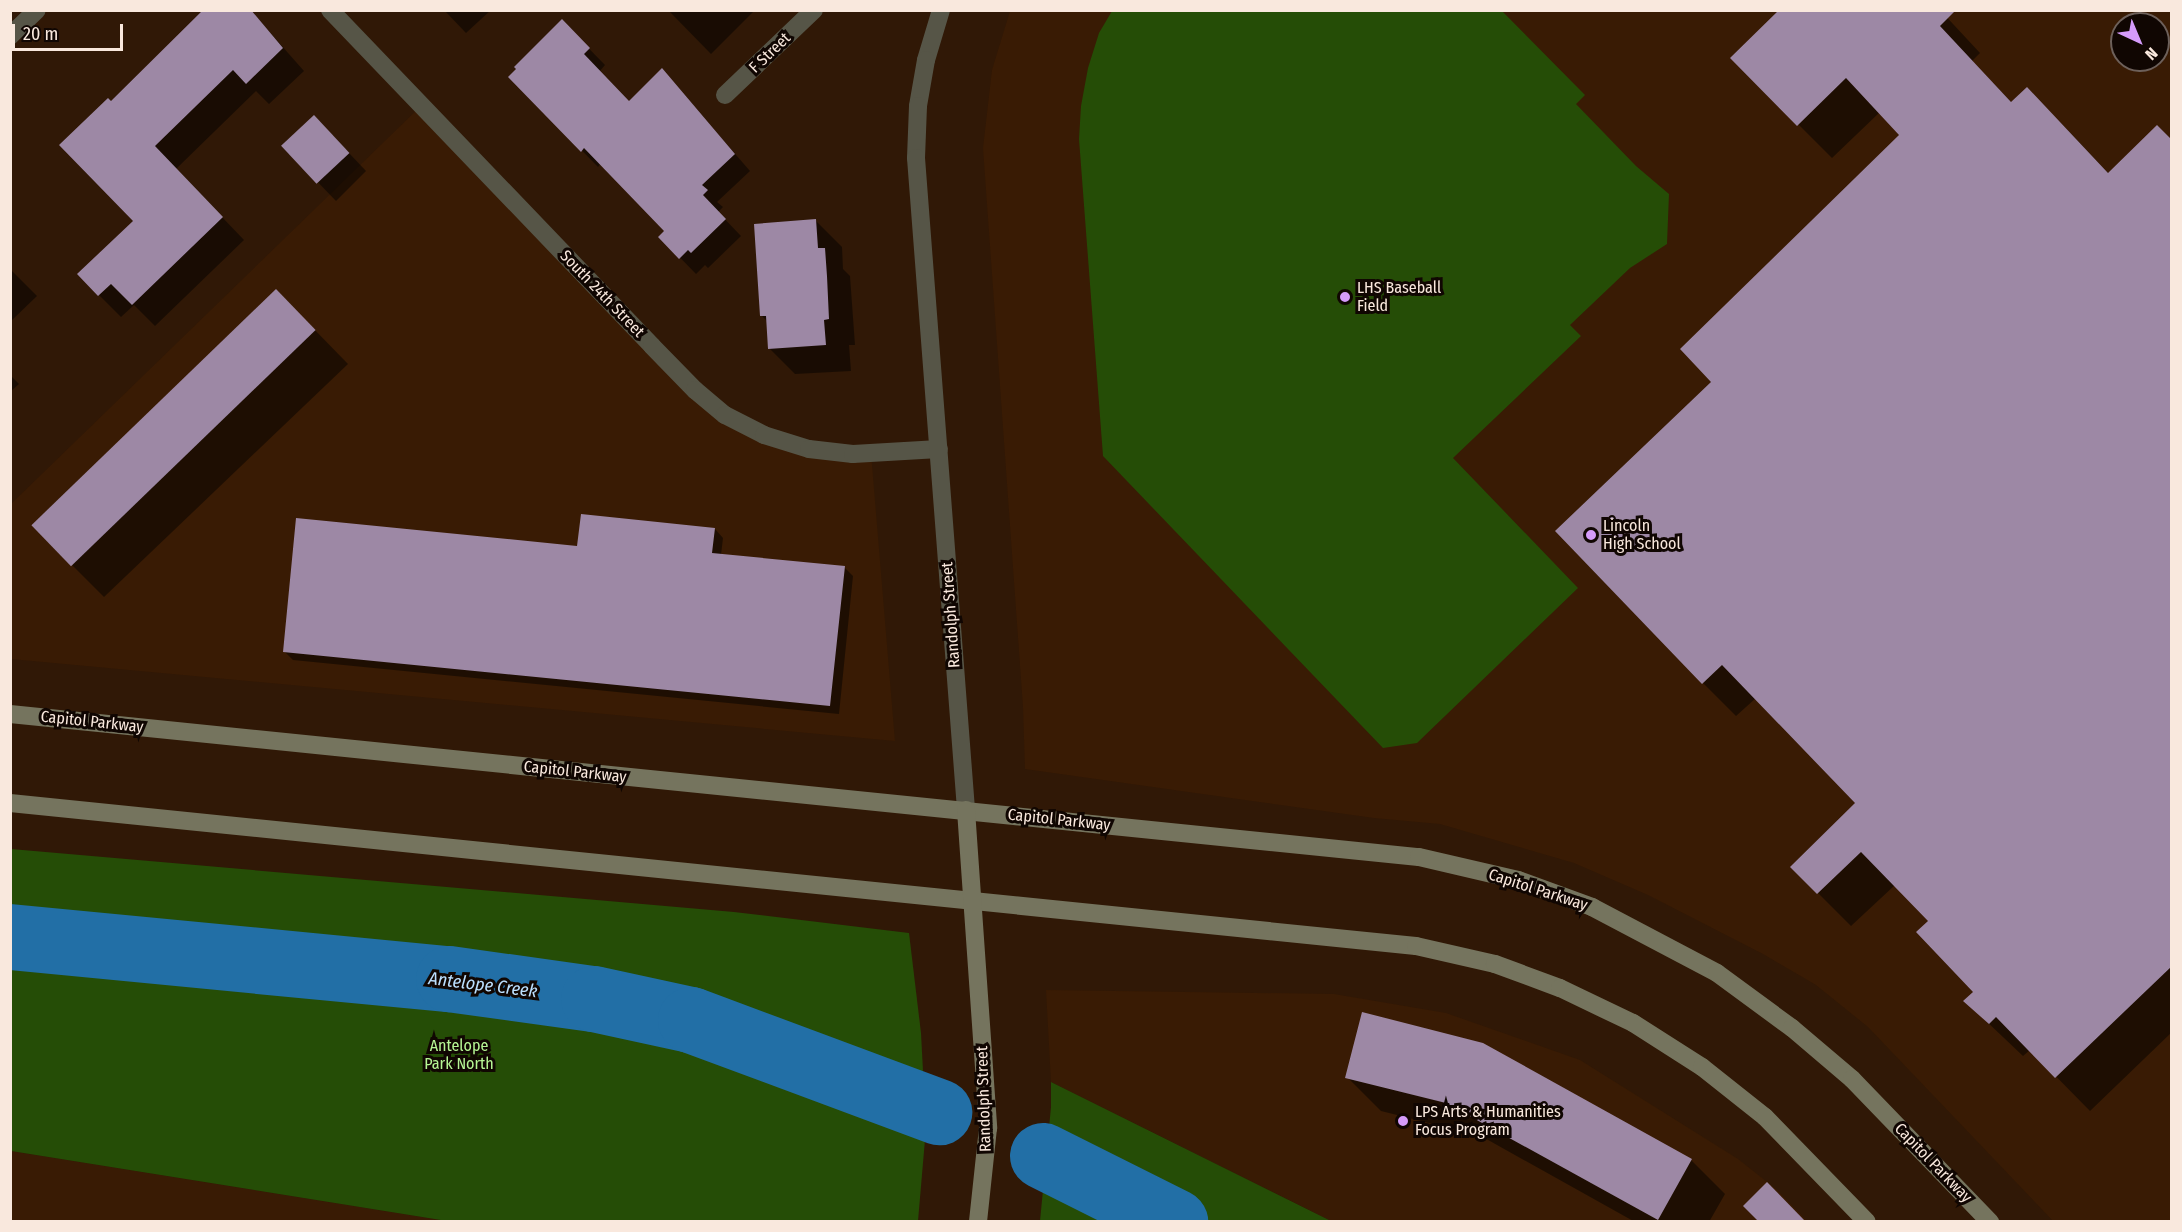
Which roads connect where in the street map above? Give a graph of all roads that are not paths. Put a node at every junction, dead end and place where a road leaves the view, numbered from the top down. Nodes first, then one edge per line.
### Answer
1 (37, 10) edge
2 (330, 10) edge
3 (814, 10) edge
4 (941, 10) edge
5 (10, 36) edge
6 (725, 95) dead end
7 (939, 449) junction
8 (10, 714) edge
9 (10, 803) edge
10 (966, 810) junction
11 (973, 899) junction
12 (978, 1221) edge
13 (1867, 1221) edge
14 (1990, 1221) edge

1 - 5 street
2 - 7 street, South 24th Street
3 - 6 street, F Street
4 - 7 street, Randolph Street
7 - 10 street, Randolph Street
8 - 10 main road, Capitol Parkway
9 - 11 main road
10 - 11 main road, Randolph Street
10 - 14 main road, Capitol Parkway
11 - 12 main road, Randolph Street
11 - 13 main road

